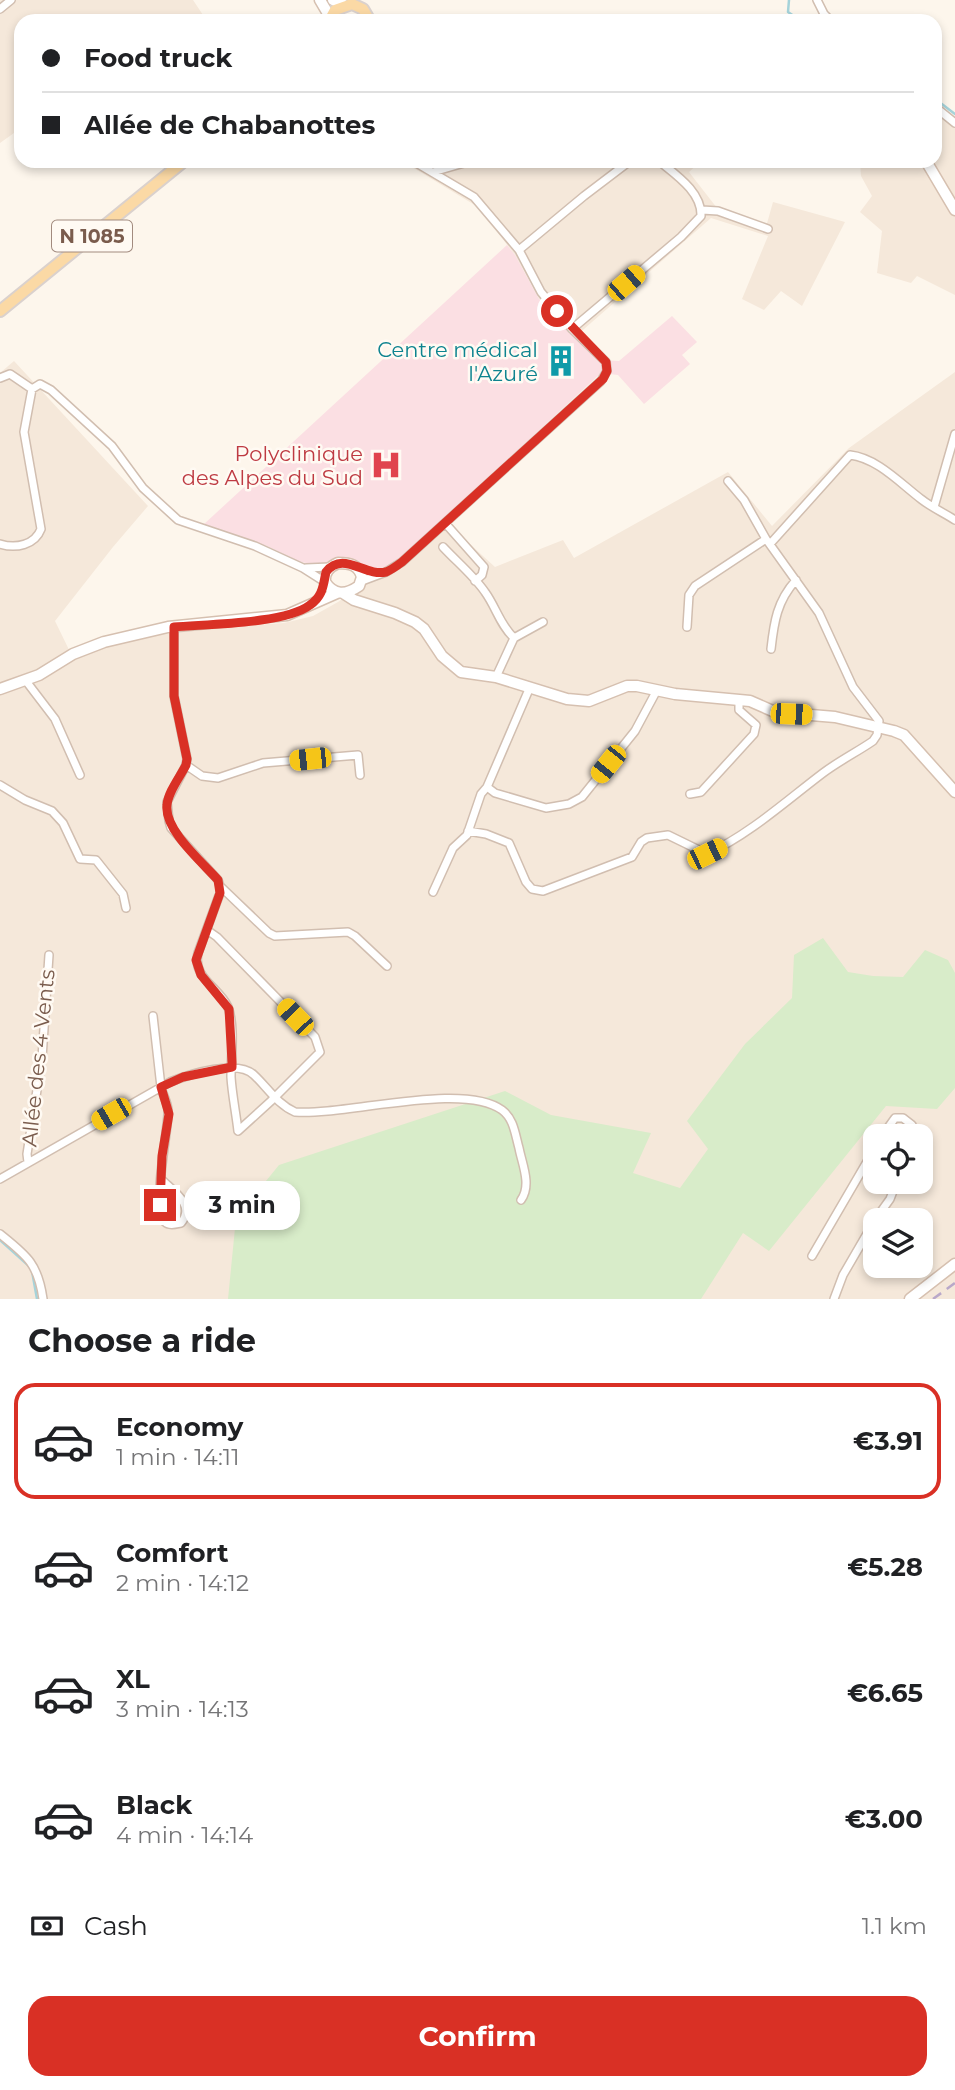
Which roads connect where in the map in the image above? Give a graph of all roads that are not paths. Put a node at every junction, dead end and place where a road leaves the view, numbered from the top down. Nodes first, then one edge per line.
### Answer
1 (11, 0) edge
2 (333, 0) edge
3 (344, 5) junction
4 (0, 9) edge
5 (332, 14) edge
6 (367, 14) edge
7 (175, 168) edge
8 (426, 168) edge
9 (447, 168) edge
10 (621, 168) edge
11 (667, 168) edge
12 (930, 168) edge
13 (433, 172) junction
14 (702, 210) junction
15 (955, 210) edge
16 (768, 229) dead end
17 (519, 250) junction
18 (0, 311) edge
19 (572, 329) junction
20 (0, 378) edge
21 (32, 389) junction
22 (955, 434) edge
23 (955, 442) edge
24 (728, 481) dead end
25 (934, 507) junction
26 (955, 520) edge
27 (444, 523) junction
28 (768, 541) junction
29 (0, 544) edge
30 (443, 547) dead end
31 (330, 567) junction
32 (303, 568) junction
33 (358, 568) junction
34 (386, 572) junction
35 (796, 580) junction
36 (475, 581) junction
37 (325, 583) junction
38 (360, 583) junction
39 (340, 593) junction
40 (367, 604) junction
41 (311, 605) junction
42 (543, 622) dead end
43 (174, 627) junction
44 (687, 627) dead end
45 (514, 638) junction
46 (771, 649) dead end
47 (496, 677) junction
48 (26, 681) junction
49 (530, 687) junction
50 (0, 689) edge
51 (657, 690) junction
52 (739, 699) junction
53 (879, 727) junction
54 (186, 765) junction
55 (80, 775) dead end
56 (360, 775) dead end
57 (0, 785) edge
58 (487, 787) junction
59 (955, 792) edge
60 (690, 794) dead end
61 (468, 831) junction
62 (220, 886) junction
63 (433, 892) dead end
64 (126, 908) dead end
65 (207, 930) junction
66 (49, 955) dead end
67 (387, 966) dead end
68 (153, 1016) dead end
69 (232, 1067) junction
70 (161, 1087) junction
71 (274, 1097) junction
72 (891, 1124) edge
73 (911, 1124) edge
74 (28, 1162) junction
75 (863, 1169) edge
76 (0, 1179) edge
77 (161, 1179) junction
78 (521, 1200) dead end
79 (0, 1234) edge
80 (863, 1241) edge
81 (812, 1256) dead end
82 (955, 1264) edge
83 (43, 1299) edge
84 (834, 1299) edge
85 (910, 1299) edge

1 - 4 street
2 - 3 street
3 - 5 main road
3 - 6 main road
7 - 18 main road, N 1085
8 - 13 street
9 - 13 street
10 - 17 street
11 - 14 street
12 - 15 street
13 - 17 street
14 - 16 street
14 - 19 street
17 - 19 street
19 - 27 street
20 - 21 street
21 - 29 street
21 - 32 street
22 - 23 street
23 - 25 street
24 - 28 street
25 - 26 street
25 - 28 street
27 - 34 street
27 - 36 street
28 - 35 street
28 - 44 street
30 - 36 street
31 - 32 street
31 - 33 street
31 - 37 street
32 - 37 street
33 - 34 street
33 - 38 street
34 - 38 street
35 - 46 street
35 - 53 street
36 - 45 street
37 - 39 street
37 - 41 street
38 - 39 street
38 - 40 street
39 - 40 street
39 - 41 street
40 - 47 street
41 - 43 street
42 - 45 street
43 - 48 street
43 - 54 street
45 - 47 street
47 - 49 street
48 - 50 street
48 - 55 street
49 - 51 street
49 - 58 street
51 - 52 street
51 - 58 street
52 - 53 street
52 - 60 street
53 - 59 street
53 - 61 street
54 - 56 street
54 - 62 street
57 - 64 street
58 - 61 street
61 - 63 street
62 - 65 street
62 - 67 street
65 - 69 street
65 - 71 street
66 - 74 street, Allée des 4 Vents
68 - 70 street
69 - 70 street
69 - 71 street
69 - 71 street
70 - 74 street
70 - 77 street
71 - 78 street
72 - 73 street
74 - 76 street
75 - 81 street
77 - 77 street
79 - 83 street
80 - 84 street
82 - 85 street

